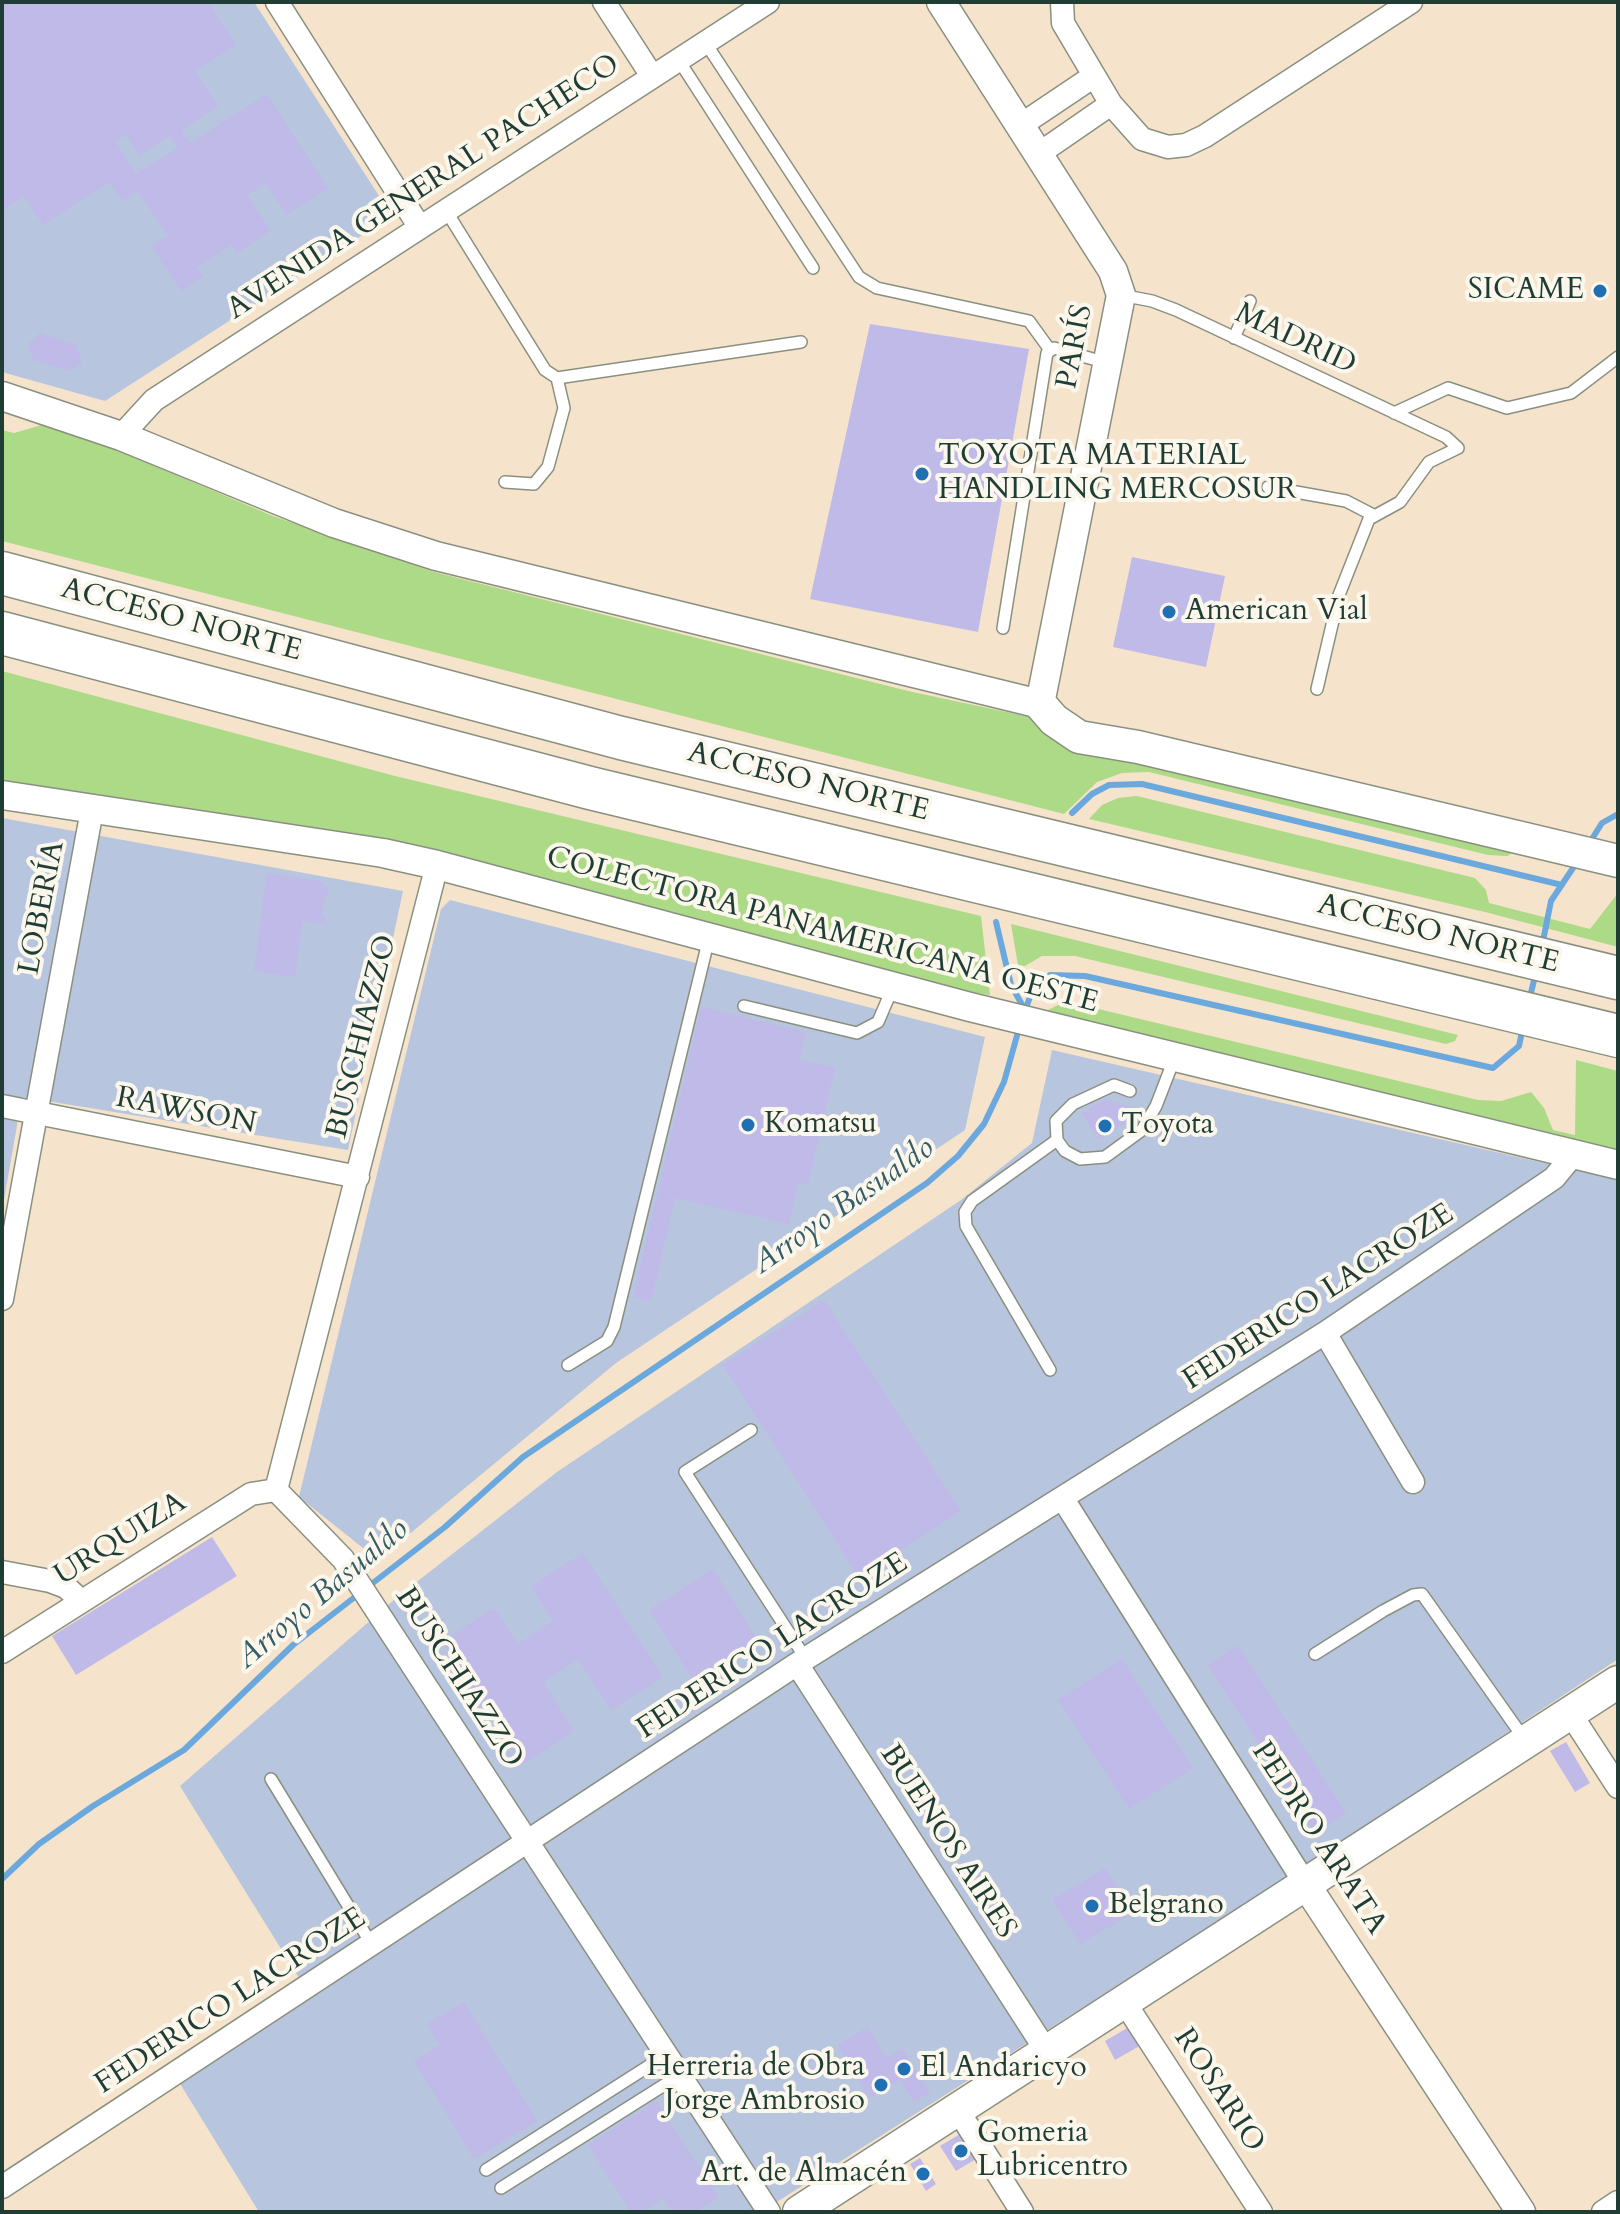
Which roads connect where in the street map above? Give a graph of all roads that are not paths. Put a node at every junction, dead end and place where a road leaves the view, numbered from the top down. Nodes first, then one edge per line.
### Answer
1 (277, 2) edge
2 (604, 2) edge
3 (768, 2) edge
4 (941, 2) edge
5 (1062, 2) edge
6 (1411, 2) edge
7 (705, 42) junction
8 (678, 59) junction
9 (652, 76) junction
10 (1094, 76) junction
11 (1111, 104) junction
12 (1018, 127) junction
13 (1037, 155) junction
14 (445, 209) junction
15 (419, 226) junction
16 (813, 268) dead end
17 (1121, 295) junction
18 (1250, 301) dead end
19 (1234, 338) junction
20 (801, 342) dead end
21 (1050, 350) junction
22 (1618, 357) edge
23 (1108, 363) junction
24 (557, 378) junction
25 (2, 396) edge
26 (1394, 413) junction
27 (121, 436) junction
28 (505, 482) dead end
29 (1268, 487) dead end
30 (1373, 515) junction
31 (2, 573) edge
32 (1003, 628) dead end
33 (2, 633) edge
34 (1317, 689) dead end
35 (1040, 704) junction
36 (2, 795) edge
37 (92, 810) junction
38 (1540, 831) junction
39 (1618, 840) edge
40 (1618, 861) edge
41 (437, 865) junction
42 (709, 937) junction
43 (1608, 976) edge
44 (894, 987) junction
45 (744, 1006) dead end
46 (1601, 1032) edge
47 (1175, 1056) junction
48 (1130, 1091) dead end
49 (2, 1106) edge
50 (36, 1112) junction
51 (1057, 1140) junction
52 (1573, 1155) junction
53 (1618, 1165) edge
54 (358, 1177) junction
55 (2, 1299) edge
56 (1325, 1333) junction
57 (568, 1365) dead end
58 (1050, 1370) dead end
59 (751, 1430) dead end
60 (1413, 1482) dead end
61 (276, 1490) junction
62 (1063, 1499) junction
63 (2, 1572) edge
64 (81, 1601) junction
65 (2, 1652) edge
66 (1315, 1654) dead end
67 (802, 1661) junction
68 (1618, 1682) edge
69 (1570, 1713) junction
70 (1526, 1741) junction
71 (271, 1779) dead end
72 (1618, 1787) edge
73 (530, 1842) junction
74 (1306, 1885) junction
75 (373, 1945) junction
76 (1125, 2003) junction
77 (1047, 2052) junction
78 (666, 2055) junction
79 (680, 2075) junction
80 (959, 2112) junction
81 (486, 2170) dead end
82 (2, 2187) edge
83 (501, 2188) dead end
84 (1618, 2202) edge
85 (769, 2212) edge
86 (799, 2212) edge
87 (1022, 2212) edge
88 (1261, 2212) edge
89 (1521, 2212) edge
90 (1603, 2212) edge

1 - 15 street
2 - 9 street
3 - 7 street, AVENIDA GENERAL PACHECO
4 - 12 street, PARÍS
5 - 10 street
6 - 11 street
7 - 8 street, AVENIDA GENERAL PACHECO
7 - 21 lane
8 - 9 street, AVENIDA GENERAL PACHECO
8 - 16 lane
9 - 14 street, AVENIDA GENERAL PACHECO
10 - 11 street
10 - 12 street
11 - 13 street
12 - 13 street, PARÍS
13 - 17 street, PARÍS
14 - 15 street, AVENIDA GENERAL PACHECO
14 - 24 lane
15 - 27 street, AVENIDA GENERAL PACHECO
17 - 19 lane, MADRID
17 - 23 street, PARÍS
18 - 19 lane
19 - 26 lane, MADRID
20 - 24 lane
21 - 23 lane
21 - 32 lane
22 - 26 lane
23 - 35 street, PARÍS
24 - 28 lane
25 - 27 street
26 - 30 lane, MADRID
27 - 35 street
29 - 30 lane
30 - 34 lane
31 - 43 highway, ACCESO NORTE
33 - 46 highway, ACCESO NORTE
35 - 38 main road
36 - 37 street, COLECTORA PANAMERICANA OESTE
37 - 41 street, COLECTORA PANAMERICANA OESTE
37 - 50 street, LOBERÍA
38 - 39 main road
38 - 40 main road
41 - 42 street, COLECTORA PANAMERICANA OESTE
41 - 54 street, BUSCHIAZZO
42 - 44 street, COLECTORA PANAMERICANA OESTE
42 - 57 lane
44 - 45 lane
44 - 47 street, COLECTORA PANAMERICANA OESTE
47 - 51 lane
47 - 52 street, COLECTORA PANAMERICANA OESTE
48 - 51 lane
49 - 50 street, RAWSON
50 - 54 street, RAWSON
50 - 55 street, LOBERÍA
51 - 58 lane
52 - 53 street, COLECTORA PANAMERICANA OESTE
52 - 56 street, FEDERICO LACROZE
54 - 61 street, BUSCHIAZZO
56 - 60 street
56 - 62 street, FEDERICO LACROZE
59 - 67 lane
61 - 64 street, URQUIZA
61 - 73 street, BUSCHIAZZO
62 - 67 street, FEDERICO LACROZE
62 - 74 street, PEDRO ARATA
63 - 64 street
64 - 65 street, URQUIZA
66 - 70 lane
67 - 73 street, FEDERICO LACROZE
67 - 77 street, BUENOS AIRES
68 - 69 main road
69 - 70 main road
69 - 72 street
70 - 74 main road
71 - 75 lane
73 - 75 street, FEDERICO LACROZE
73 - 78 street, BUSCHIAZZO
74 - 76 main road
74 - 89 street, PEDRO ARATA
75 - 82 street, FEDERICO LACROZE
76 - 77 main road
76 - 88 street, ROSARIO
77 - 80 main road
78 - 79 street, BUSCHIAZZO
78 - 81 lane
79 - 83 lane
79 - 85 street, BUSCHIAZZO
80 - 86 main road
80 - 87 street
84 - 90 street

